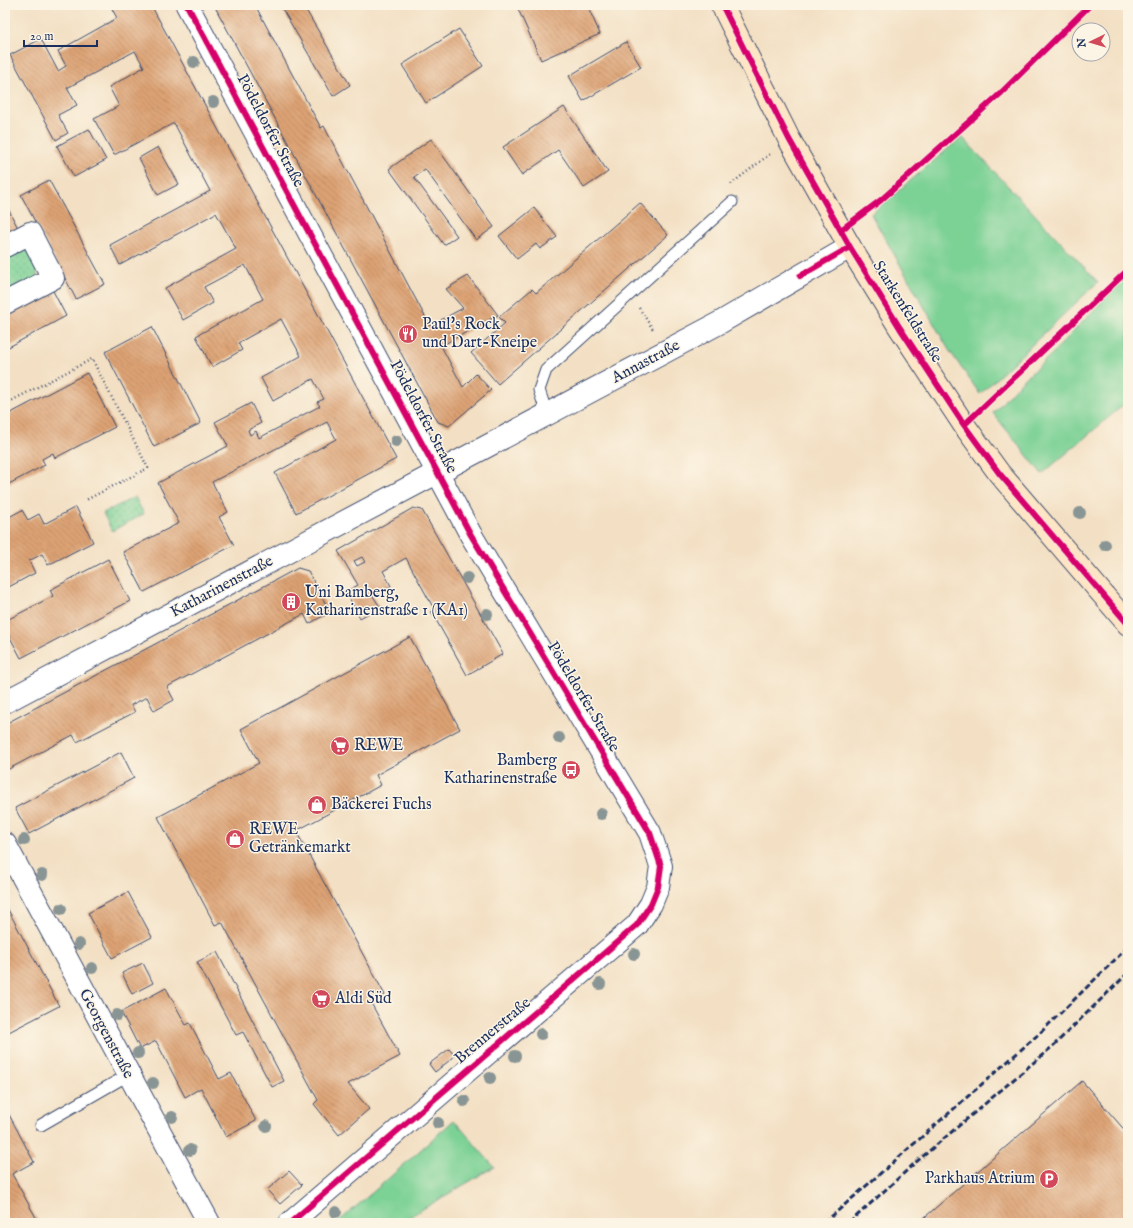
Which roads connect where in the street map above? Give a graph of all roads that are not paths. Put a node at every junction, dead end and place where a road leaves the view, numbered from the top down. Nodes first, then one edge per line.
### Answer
1 (187, 5) edge
2 (722, 5) edge
3 (732, 202) dead end
4 (5, 246) edge
5 (850, 247) junction
6 (5, 303) edge
7 (547, 414) junction
8 (439, 472) junction
9 (1128, 624) edge
10 (5, 702) edge
11 (650, 833) joint
12 (5, 844) edge
13 (128, 1075) junction
14 (41, 1125) dead end
15 (209, 1223) edge
16 (290, 1223) edge

1 - 8 street, Pödeldorfer Straße
2 - 5 street, Starkenfeldstraße
3 - 7 lane
4 - 6 street
5 - 7 street, Annastraße
5 - 9 street, Starkenfeldstraße
7 - 8 street, Annastraße
8 - 10 street, Katharinenstraße
8 - 11 street, Pödeldorfer Straße
11 - 16 street, Brennerstraße
12 - 13 street, Georgenstraße
13 - 14 lane
13 - 15 street, Georgenstraße

